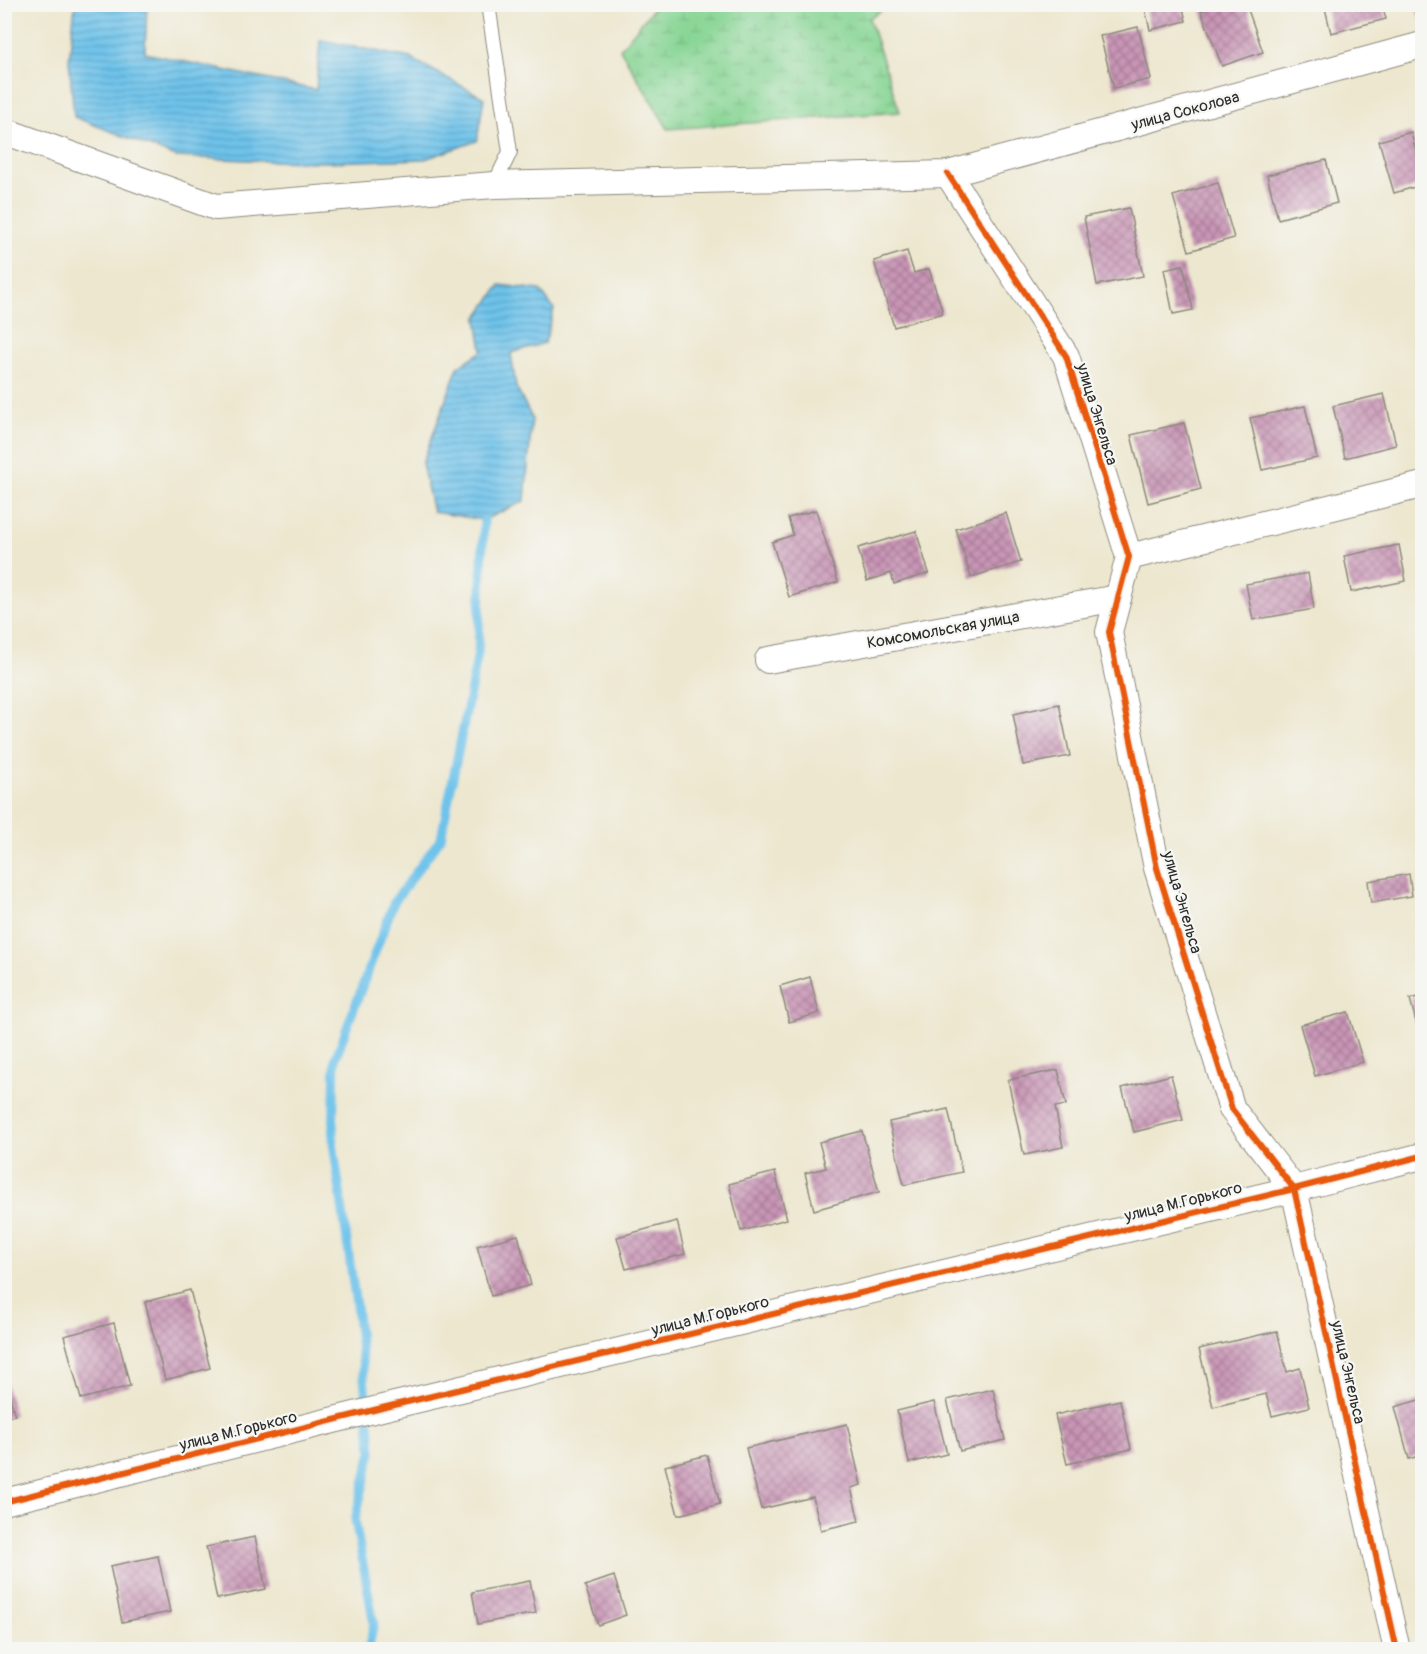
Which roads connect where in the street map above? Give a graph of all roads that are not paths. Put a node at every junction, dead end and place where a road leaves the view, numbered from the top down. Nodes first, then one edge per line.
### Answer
1 (488, 4) edge
2 (1422, 45) edge
3 (4, 131) edge
4 (948, 174) junction
5 (494, 186) junction
6 (1422, 485) edge
7 (1129, 557) junction
8 (1118, 598) junction
9 (768, 660) dead end
10 (1422, 1155) edge
11 (1294, 1189) junction
12 (4, 1502) edge
13 (1397, 1650) edge

1 - 5 lane
2 - 4 street, улица Соколова
3 - 5 street, улица Соколова
4 - 5 street, улица Соколова
4 - 7 street, улица Энгельса
6 - 7 street
7 - 8 street, улица Энгельса
8 - 9 street, Комсомольская улица
8 - 11 street, улица Энгельса
10 - 11 street, улица М.Горького
11 - 12 street, улица М.Горького
11 - 13 street, улица Энгельса

